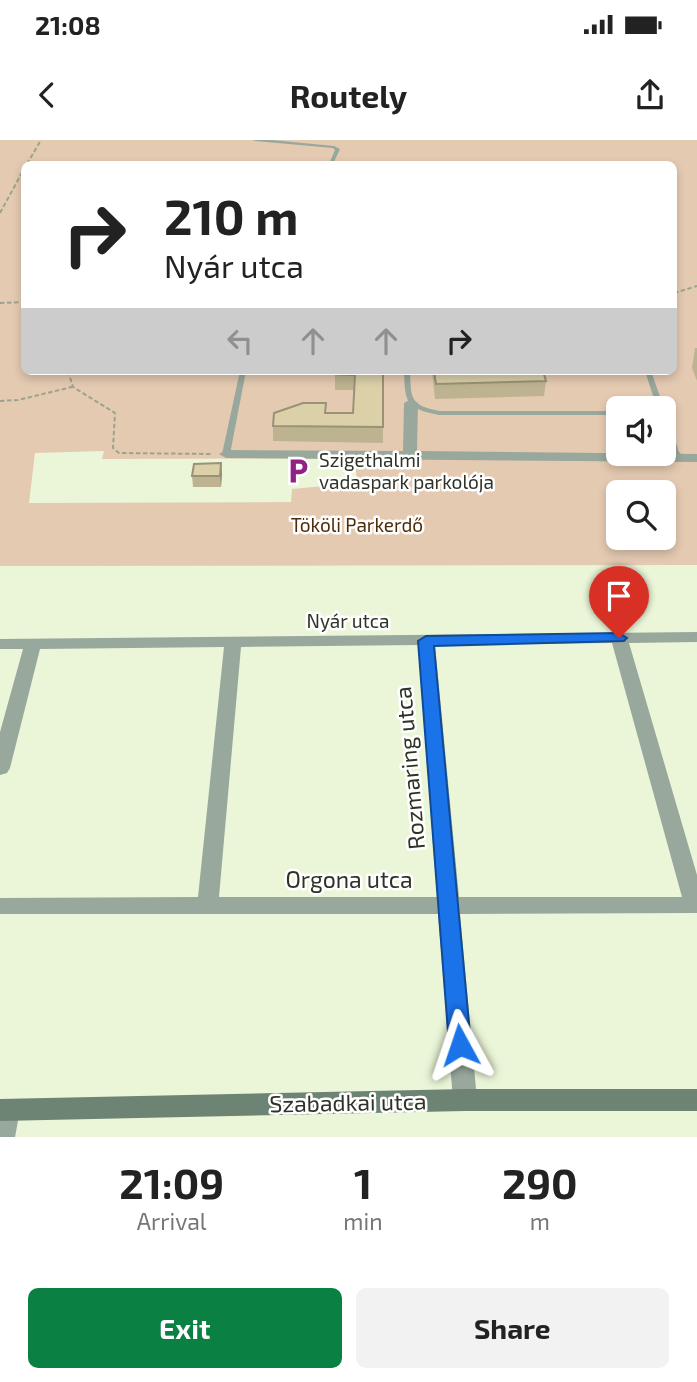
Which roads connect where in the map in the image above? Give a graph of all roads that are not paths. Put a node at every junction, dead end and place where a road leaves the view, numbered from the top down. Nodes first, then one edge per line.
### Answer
1 (255, 140) edge
2 (332, 161) edge
3 (242, 375) edge
4 (407, 375) edge
5 (649, 375) edge
6 (657, 396) edge
7 (411, 403) junction
8 (606, 413) edge
9 (676, 453) edge
10 (226, 454) joint
11 (410, 456) junction
12 (681, 458) junction
13 (697, 458) edge
14 (697, 637) edge
15 (619, 638) junction
16 (426, 641) junction
17 (233, 642) junction
18 (0, 644) edge
19 (33, 644) junction
20 (0, 768) edge
21 (208, 905) junction
22 (696, 905) edge
23 (0, 906) edge
24 (448, 907) junction
25 (465, 1100) junction
26 (697, 1100) edge
27 (4, 1110) edge
28 (2, 1137) edge

1 - 2 lane
3 - 10 lane
4 - 7 lane
5 - 6 lane
7 - 8 lane
7 - 11 street
9 - 12 lane
10 - 11 street
11 - 12 street
12 - 13 street
14 - 15 street, Nyár utca
15 - 16 street, Nyár utca
15 - 22 street
16 - 17 street, Nyár utca
16 - 24 street, Rozmaring utca
17 - 19 street, Nyár utca
17 - 21 street
18 - 19 street, Nyár utca
19 - 20 street
21 - 23 street, Orgona utca
21 - 24 street, Orgona utca
22 - 24 street, Orgona utca
24 - 25 street, Rozmaring utca
25 - 26 street, Szabadkai utca
25 - 27 street, Szabadkai utca
27 - 28 street

